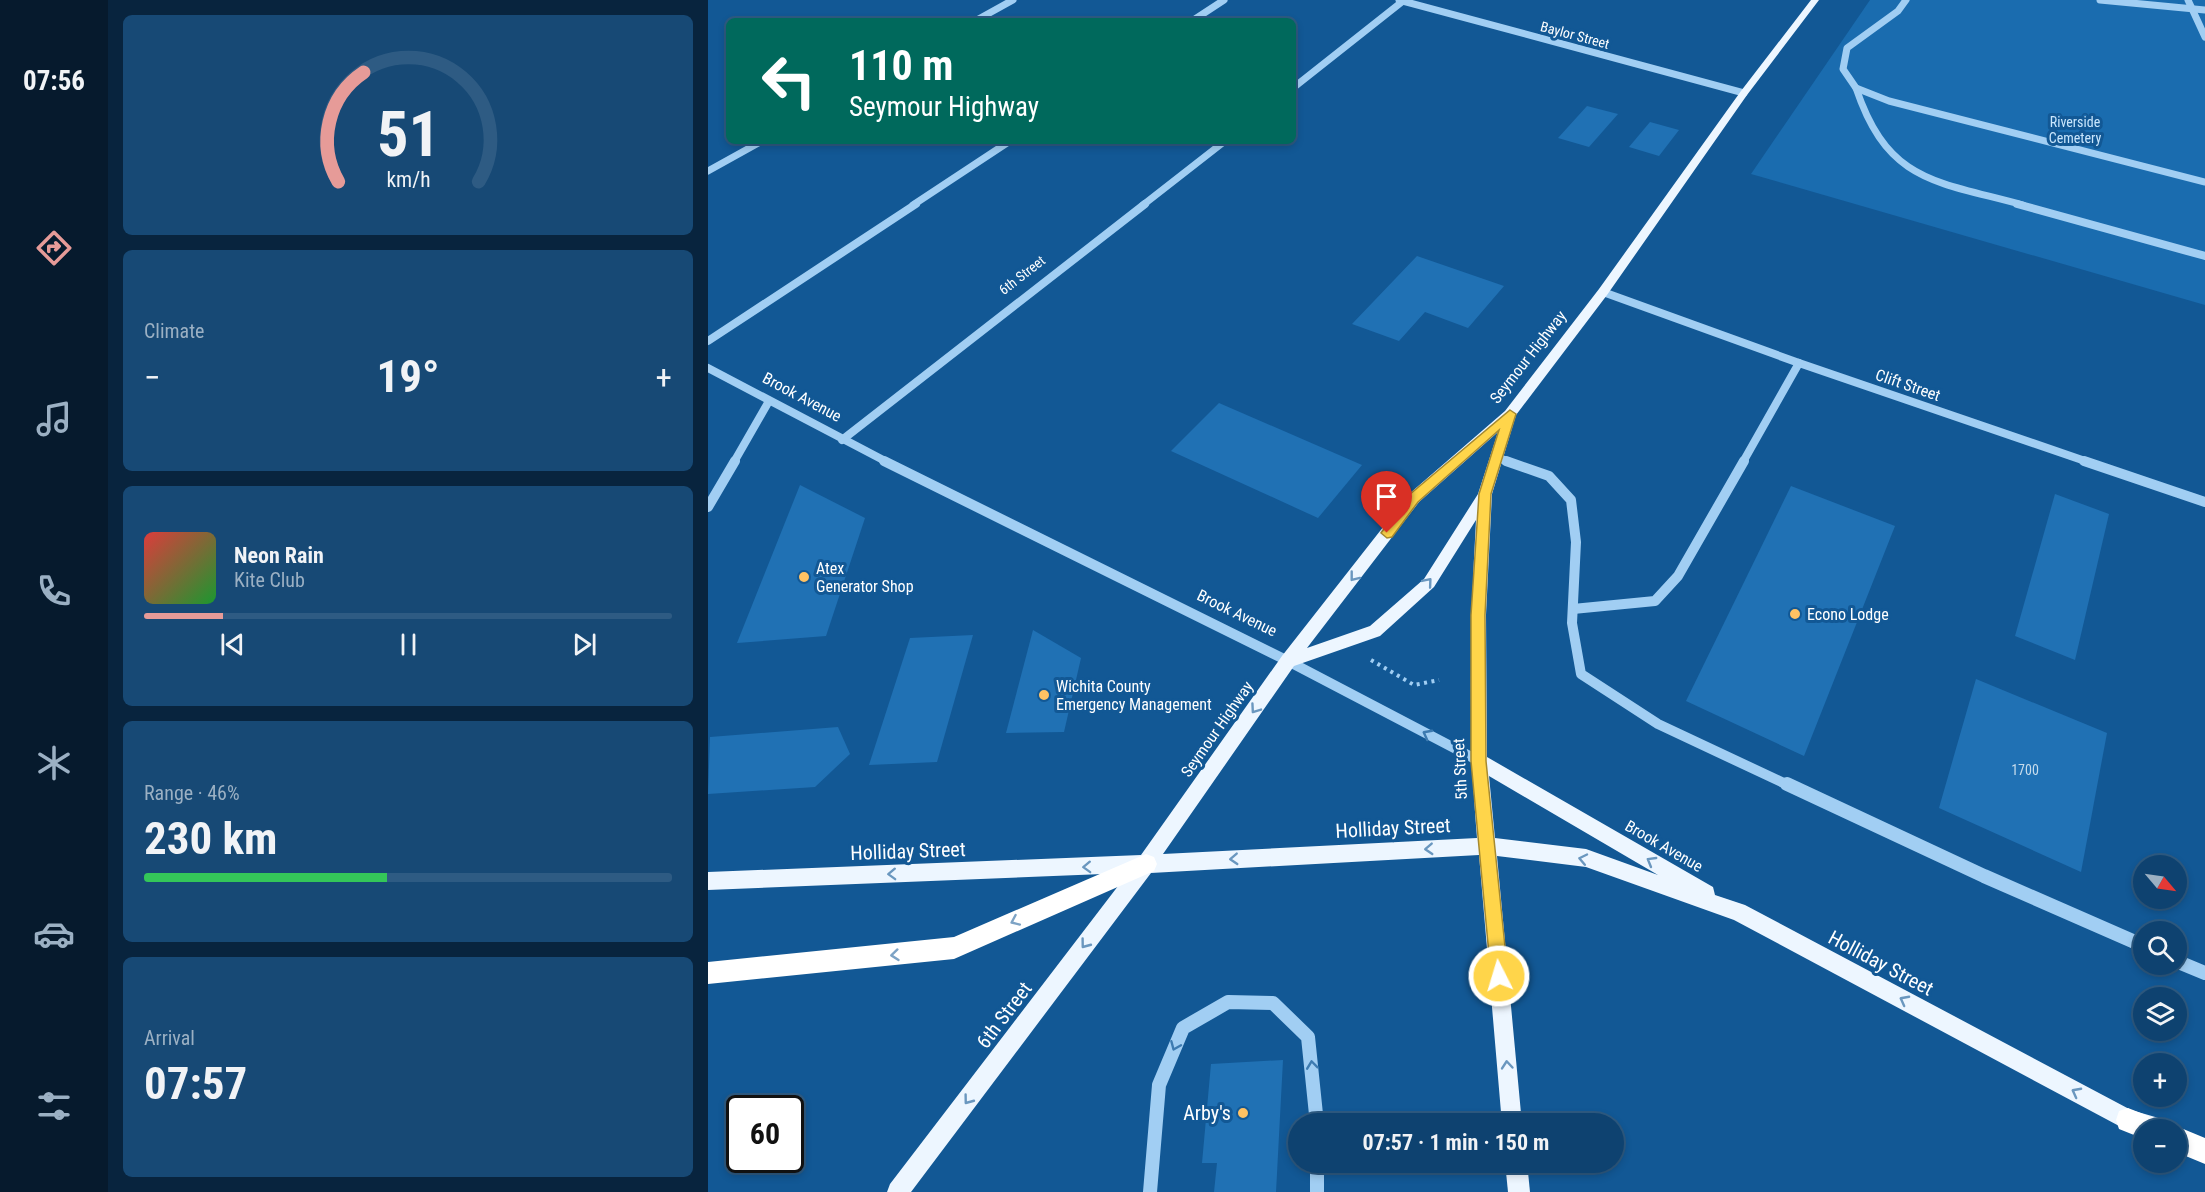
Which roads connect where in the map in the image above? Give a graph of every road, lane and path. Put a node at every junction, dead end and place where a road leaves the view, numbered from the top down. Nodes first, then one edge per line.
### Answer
1 (1013, 0) edge
2 (1224, 0) edge
3 (1815, 0) edge
4 (1906, 0) edge
5 (2100, 0) edge
6 (2188, 0) edge
7 (1401, 1) edge
8 (2192, 9) junction
9 (2205, 10) edge
10 (980, 18) edge
11 (1197, 18) edge
12 (2205, 37) edge
13 (1296, 86) edge
14 (1856, 88) junction
15 (1744, 93) junction
16 (757, 144) edge
17 (1005, 144) edge
18 (1221, 144) edge
19 (708, 171) edge
20 (2205, 182) edge
21 (2205, 256) edge
22 (1603, 292) junction
23 (708, 341) edge
24 (1798, 363) junction
25 (708, 368) edge
26 (769, 401) junction
27 (1510, 414) junction
28 (842, 440) junction
29 (1496, 457) junction
30 (1485, 494) junction
31 (2205, 502) edge
32 (708, 507) edge
33 (1573, 609) junction
34 (1370, 660) dead end
35 (1288, 661) junction
36 (1440, 680) dead end
37 (1479, 761) junction
38 (1487, 846) junction
39 (1146, 864) junction
40 (708, 881) edge
41 (1738, 912) junction
42 (2133, 941) edge
43 (2187, 966) edge
44 (708, 973) edge
45 (2205, 973) edge
46 (1316, 1113) edge
47 (1511, 1113) edge
48 (2128, 1120) junction
49 (2133, 1121) edge
50 (2133, 1122) edge
51 (2187, 1134) edge
52 (2205, 1138) edge
53 (2187, 1144) edge
54 (2205, 1151) edge
55 (1317, 1173) edge
56 (1517, 1173) edge
57 (898, 1192) edge
58 (1150, 1192) edge
59 (1317, 1192) edge
60 (1519, 1192) edge

1 - 10 street
2 - 11 street
3 - 15 main road, Seymour Highway
4 - 14 street
5 - 8 street
6 - 8 street
7 - 13 street
7 - 15 street, Baylor Street
8 - 9 street
8 - 12 street
14 - 20 street
14 - 21 street
15 - 22 main road, Seymour Highway
16 - 19 street
17 - 23 street
18 - 28 street, 6th Street
22 - 24 street, Clift Street
22 - 27 main road, Seymour Highway
24 - 31 street, Clift Street
24 - 33 street
25 - 26 street, Brook Avenue
26 - 28 street, Brook Avenue
26 - 32 street
27 - 29 main road, 5th Street
27 -> 35 main road, Seymour Highway
28 - 35 street, Brook Avenue
29 - 30 main road, 5th Street
29 - 33 street
35 -> 30 main road
30 - 37 main road, 5th Street
33 - 42 street
34 - 36 path
37 -> 35 street, Brook Avenue
35 -> 39 main road, Seymour Highway
37 - 38 main road, 5th Street
41 -> 37 main road, Brook Avenue
38 -> 39 main road, Holliday Street
41 -> 38 main road, Holliday Street
47 -> 38 main road, 5th Street
39 -> 40 main road, Holliday Street
39 -> 44 highway
39 -> 57 main road, 6th Street
48 -> 41 main road, Holliday Street
43 - 45 street
46 -> 58 street
48 - 49 main road, Holliday Street
48 - 50 highway
51 - 52 main road
53 - 54 highway
55 - 59 street
56 - 60 main road

